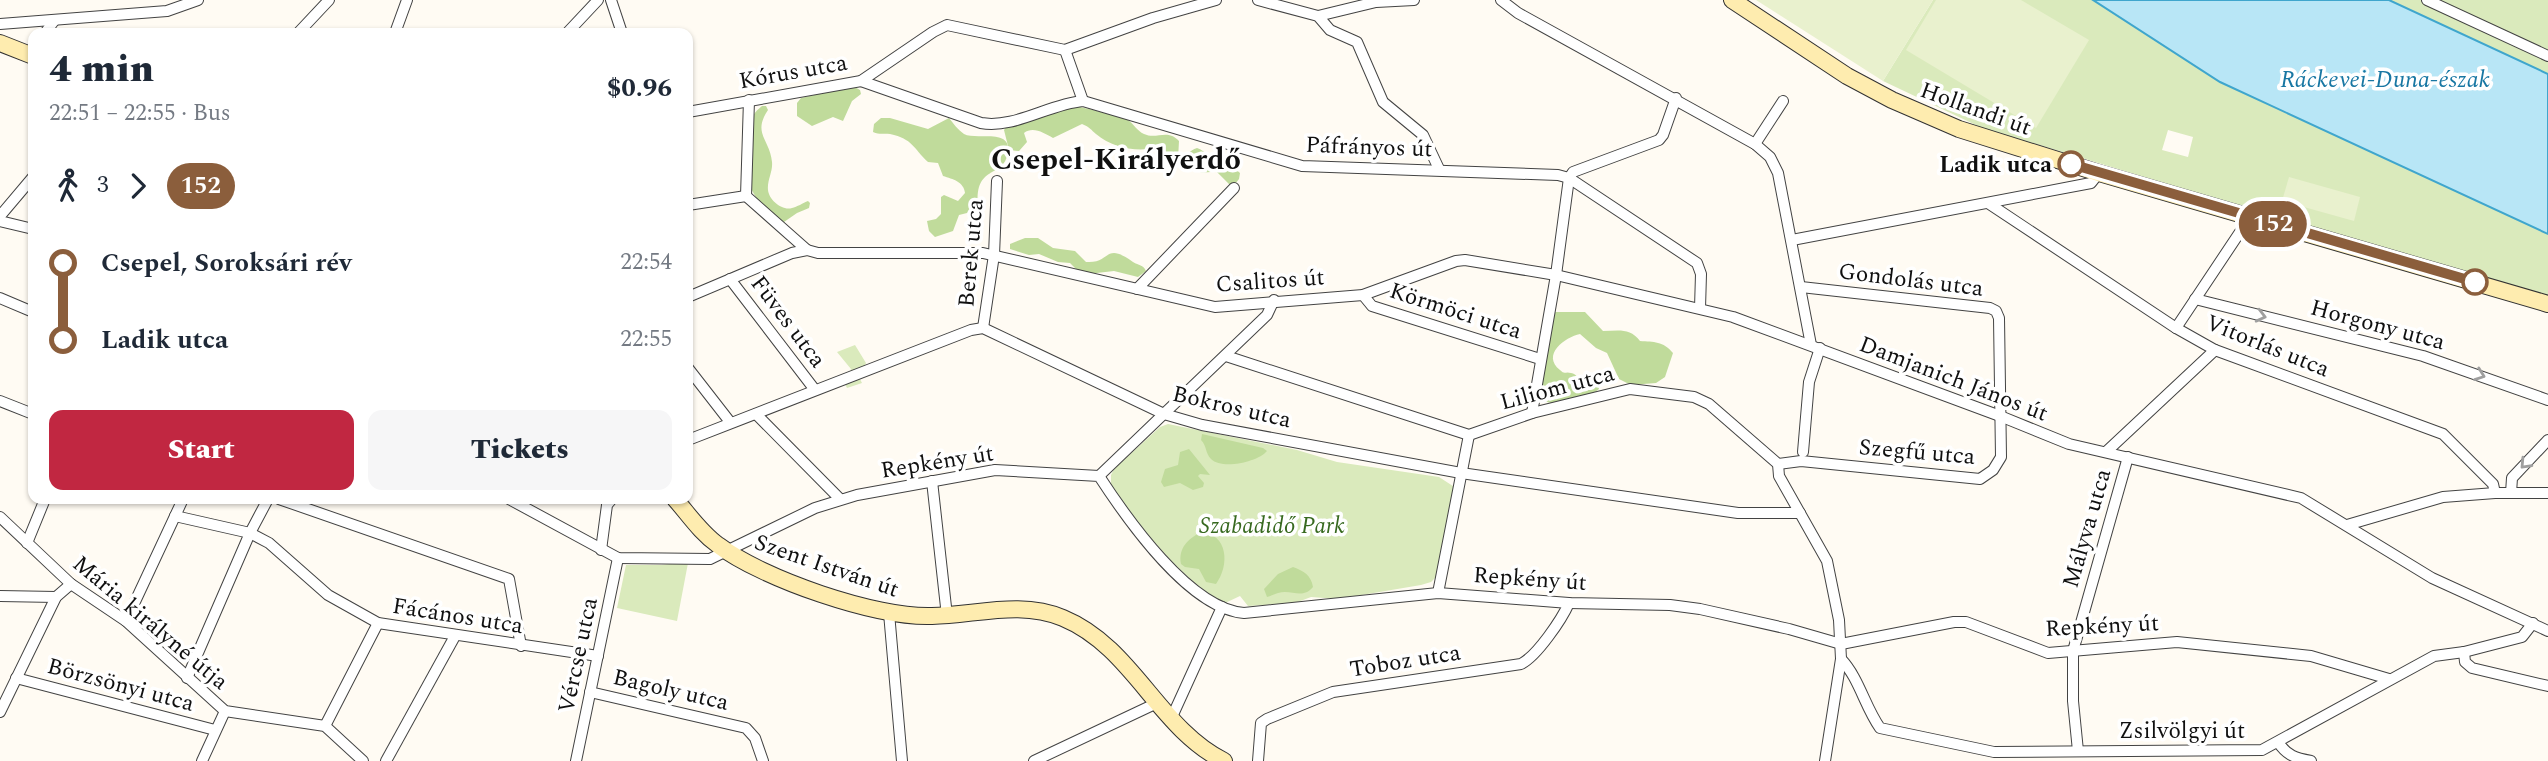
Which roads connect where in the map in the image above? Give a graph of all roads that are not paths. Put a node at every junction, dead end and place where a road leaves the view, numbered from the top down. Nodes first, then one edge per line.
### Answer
1 (155, 0) edge
2 (198, 0) edge
3 (328, 0) edge
4 (407, 0) edge
5 (598, 0) edge
6 (611, 0) edge
7 (1216, 0) edge
8 (1258, 0) edge
9 (1414, 0) edge
10 (1501, 0) edge
11 (1732, 0) edge
12 (2427, 0) edge
13 (167, 11) junction
14 (1318, 16) junction
15 (54, 21) junction
16 (0, 24) edge
17 (49, 28) edge
18 (303, 28) edge
19 (397, 28) edge
20 (572, 28) edge
21 (620, 28) edge
22 (0, 43) edge
23 (1065, 50) junction
24 (28, 51) edge
25 (2548, 56) edge
26 (861, 81) junction
27 (1676, 98) junction
28 (749, 100) junction
29 (1083, 101) junction
30 (1783, 101) dead end
31 (693, 111) edge
32 (1755, 144) junction
33 (1439, 169) junction
34 (2099, 173) junction
35 (1569, 178) junction
36 (997, 181) dead end
37 (28, 183) edge
38 (1234, 188) dead end
39 (746, 197) junction
40 (1988, 203) junction
41 (693, 204) edge
42 (2250, 217) junction
43 (0, 219) edge
44 (28, 227) edge
45 (1792, 240) junction
46 (807, 250) junction
47 (994, 255) junction
48 (1556, 275) junction
49 (730, 279) junction
50 (1801, 287) junction
51 (1137, 289) junction
52 (693, 295) edge
53 (1363, 295) junction
54 (0, 298) edge
55 (2195, 299) junction
56 (1274, 300) junction
57 (2548, 304) edge
58 (1700, 308) junction
59 (28, 310) edge
60 (984, 328) junction
61 (2176, 328) junction
62 (1816, 346) junction
63 (2215, 350) junction
64 (1226, 356) junction
65 (1540, 359) junction
66 (693, 374) edge
67 (815, 390) junction
68 (2548, 400) edge
69 (0, 401) edge
70 (28, 412) edge
71 (1532, 413) junction
72 (756, 414) junction
73 (1164, 414) junction
74 (2000, 416) junction
75 (730, 422) junction
76 (1469, 435) junction
77 (693, 438) edge
78 (2548, 439) edge
79 (1803, 452) dead end
80 (2106, 452) junction
81 (2129, 457) junction
82 (1778, 464) junction
83 (1461, 473) junction
84 (1099, 476) junction
85 (932, 481) junction
86 (2495, 493) junction
87 (2511, 493) junction
88 (2548, 493) edge
89 (840, 499) junction
90 (44, 504) edge
91 (181, 504) edge
92 (265, 504) edge
93 (293, 504) edge
94 (518, 504) edge
95 (606, 504) edge
96 (679, 504) edge
97 (1800, 513) junction
98 (175, 516) junction
99 (0, 517) edge
100 (2347, 525) junction
101 (250, 533) junction
102 (27, 543) junction
103 (601, 550) junction
104 (726, 551) junction
105 (618, 558) junction
106 (71, 584) junction
107 (1438, 593) junction
108 (0, 596) edge
109 (56, 597) junction
110 (1569, 603) junction
111 (1222, 607) junction
112 (889, 613) junction
113 (947, 616) junction
114 (126, 621) junction
115 (378, 623) junction
116 (2533, 624) junction
117 (2548, 631) edge
118 (455, 636) junction
119 (1841, 644) junction
120 (521, 646) junction
121 (2073, 651) junction
122 (2464, 652) junction
123 (598, 656) junction
124 (1841, 659) junction
125 (16, 678) junction
126 (187, 678) junction
127 (2389, 679) junction
128 (2548, 686) edge
129 (590, 692) junction
130 (1157, 703) junction
131 (225, 711) junction
132 (0, 712) edge
133 (1171, 719) junction
134 (325, 726) junction
135 (215, 730) junction
136 (2278, 742) junction
137 (2078, 751) junction
138 (2058, 757) edge
139 (202, 761) edge
140 (363, 761) edge
141 (386, 761) edge
142 (576, 761) edge
143 (763, 761) edge
144 (902, 761) edge
145 (1034, 761) edge
146 (1224, 761) edge
147 (1258, 761) edge
148 (1825, 761) edge
149 (2311, 761) edge

1 - 13 street
2 - 13 street
3 - 18 street
4 - 19 street
5 - 20 street
6 - 21 street
7 - 23 street
8 - 14 street
9 - 14 street
10 - 27 street
11 - 34 street, Hollandi út
12 - 25 street
13 - 15 street
14 - 33 street
15 - 16 street
15 - 17 street
22 - 24 street
23 - 26 street, Kórus utca
23 - 29 street
26 - 28 street, Kórus utca
26 - 29 street, Páfrányos út
27 - 32 street
27 - 35 street
28 - 31 street, Kórus utca
28 - 39 street
29 - 33 street, Páfrányos út
30 - 32 street
32 - 45 street
33 - 35 street, Páfrányos út
34 - 40 street
34 - 42 street, Hollandi út
35 - 48 street
35 - 58 street, Páfrányos út
36 - 47 street, Berek utca
37 - 43 street
38 - 51 street
39 - 41 street
39 - 46 street
40 - 45 street
40 - 61 street, Vitorlás utca
42 - 55 street
42 - 57 street, Hollandi út
43 - 44 street
45 - 50 street
46 - 47 street, Csalitos út
46 - 49 street, Csalitos út
47 - 51 street, Csalitos út
47 - 60 street, Berek utca
48 - 53 street, Csalitos út
48 - 58 street, Csalitos út
48 - 65 street
49 - 52 street, Csalitos út
49 - 67 street, Füves utca
50 - 62 street
50 - 74 street, Gondolás utca
51 - 56 street, Csalitos út
53 - 56 street, Csalitos út
53 - 65 street, Körmöci utca
54 - 59 street
55 - 61 street
55 -> 68 street, Horgony utca
56 - 64 street
58 - 62 street, Csalitos út
60 - 67 street
60 - 73 street, Bokros utca
61 - 63 street, Vitorlás utca
62 - 74 street, Damjanich János út
62 - 79 street
63 - 80 street
63 - 86 street, Vitorlás utca
64 - 73 street
64 - 76 street
65 - 71 street
66 - 75 street
67 - 72 street
69 - 70 street
71 - 76 street, Liliom utca
71 - 82 street, Liliom utca
72 - 75 street
72 - 89 street
73 - 83 street, Bokros utca
73 - 84 street
74 - 80 street, Damjanich János út
74 - 82 street, Szegfű utca
75 - 77 street
76 - 83 street
78 -> 87 street
80 - 81 street, Damjanich János út
81 - 100 street, Damjanich János út
81 - 121 street, Mályva utca
82 - 97 street, Liliom utca
83 - 97 street, Bokros utca
83 - 107 street
84 - 85 street, Repkény út
84 - 111 street, Repkény út
85 - 89 street, Repkény út
85 - 113 street
86 - 87 street
86 - 100 street
87 - 88 street
89 - 104 street, Repkény út
90 - 102 street
91 - 98 street
92 - 101 street
93 - 120 street
94 - 103 street
95 - 103 street
96 - 104 street, Szent István út
97 - 119 street, Liliom utca
98 - 101 street, Fácános utca
98 - 114 street
99 - 102 street, Mária királyné útja
100 - 116 street, Damjanich János út
101 - 115 street, Fácános utca
101 - 126 street
102 - 106 street, Mária királyné útja
103 - 105 street
104 - 105 street, Repkény út
104 - 112 street, Szent István út
105 - 123 street, Vércse utca
106 - 109 street
106 - 114 street, Mária királyné útja
107 - 110 street, Repkény út
107 - 111 street, Repkény út
108 - 109 street
109 - 125 street
110 - 119 street, Repkény út
110 - 147 street, Toboz utca
111 - 133 street
112 - 113 street, Szent István út
112 - 144 street
113 - 130 street, Szent István út
114 - 126 street, Mária királyné útja
115 - 118 street, Fácános utca
115 - 134 street
116 - 117 street, Damjanich János út
116 - 122 street, Zsilvölgyi út
118 - 120 street, Fácános utca
118 - 141 street
119 - 121 street, Repkény út
119 - 124 street, Liliom utca
120 - 123 street, Fácános utca
121 - 127 street, Repkény út
121 - 137 street, Mályva utca
122 - 127 street, Zsilvölgyi út
122 - 128 street
123 - 129 street, Vércse utca
124 - 138 street, Zsilvölgyi út
124 - 148 street, Liliom utca
125 - 132 street
125 - 135 street, Börzsönyi utca
126 - 131 street, Mária királyné útja
127 - 136 street, Zsilvölgyi út
129 - 142 street, Vércse utca
129 - 143 street, Bagoly utca
130 - 133 street, Szent István út
130 - 145 street
131 - 134 street, Mária királyné útja
131 - 135 street
133 - 146 street, Szent István út
134 - 140 street
135 - 139 street
136 - 137 street, Zsilvölgyi út
136 - 149 street
137 - 138 street, Zsilvölgyi út

